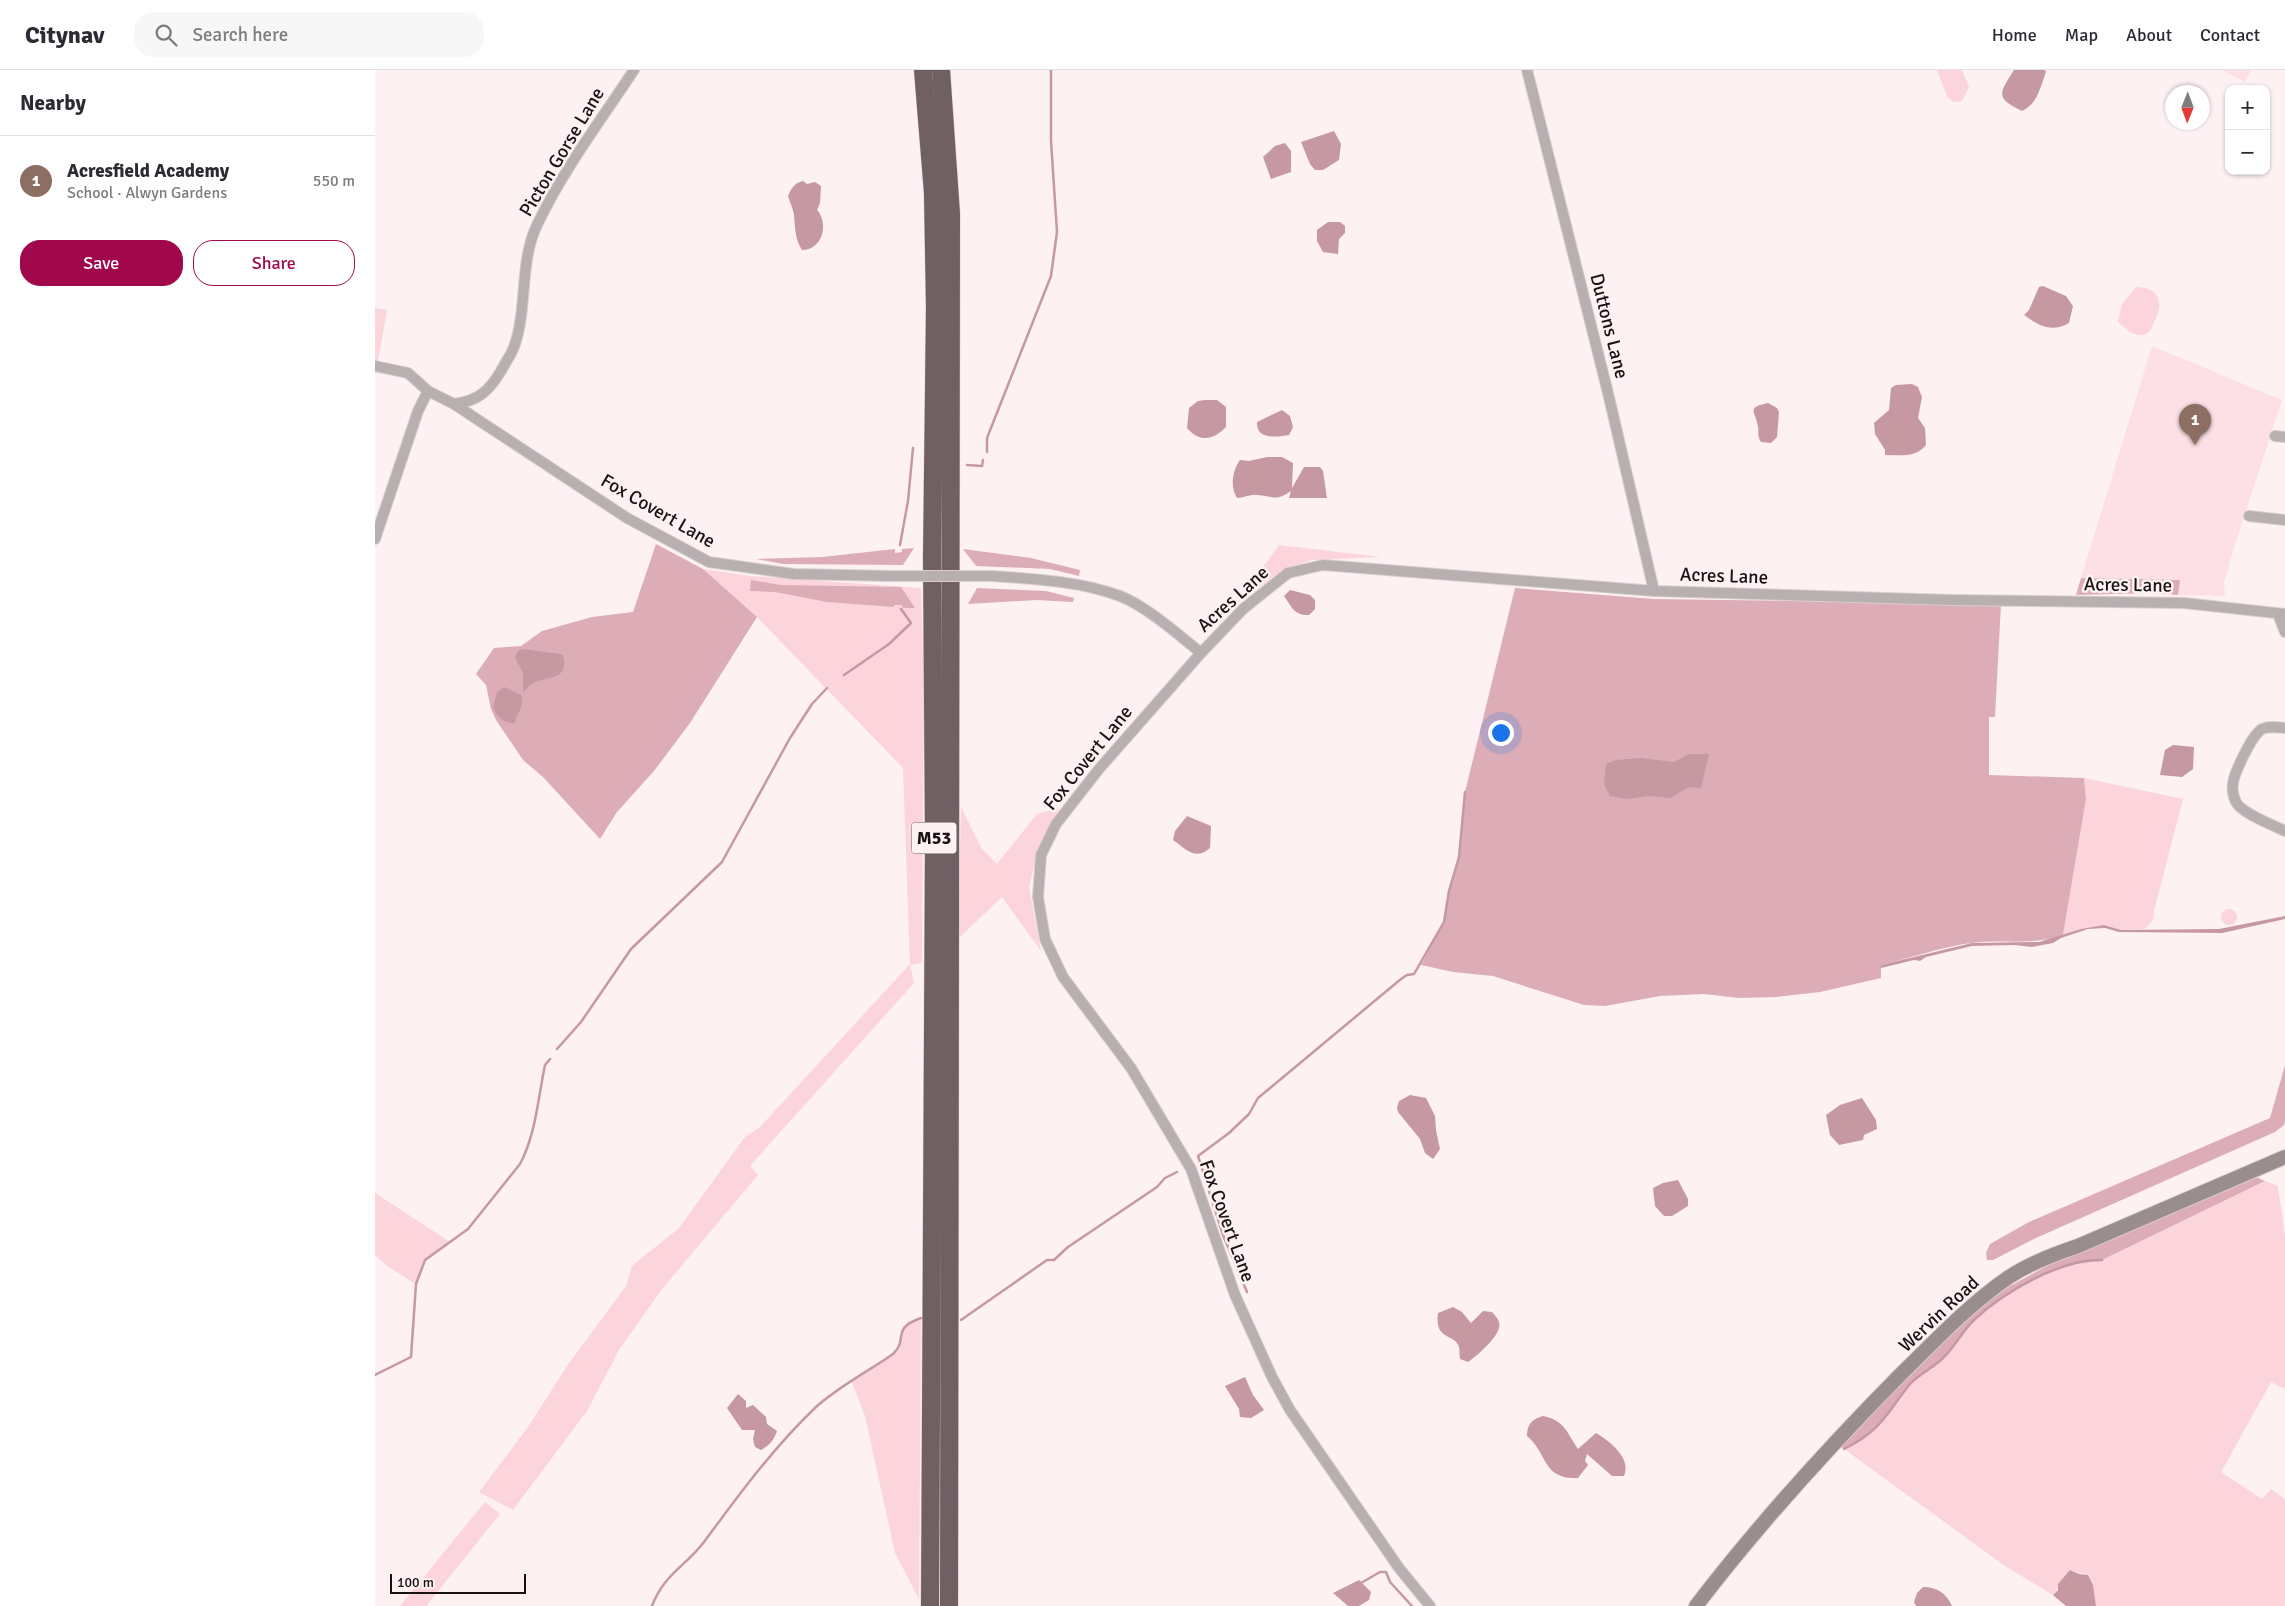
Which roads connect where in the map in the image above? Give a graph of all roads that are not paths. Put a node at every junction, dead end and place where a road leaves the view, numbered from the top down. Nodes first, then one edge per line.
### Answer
1 (634, 70) edge
2 (923, 70) edge
3 (941, 70) edge
4 (1527, 70) edge
5 (375, 366) edge
6 (428, 390) junction
7 (455, 404) junction
8 (2249, 516) dead end
9 (2285, 520) edge
10 (375, 539) edge
11 (1654, 591) junction
12 (2281, 614) edge
13 (2285, 632) edge
14 (1201, 653) junction
15 (2285, 728) edge
16 (2285, 831) edge
17 (2285, 1157) edge
18 (930, 1606) edge
19 (949, 1606) edge
20 (1430, 1606) edge
21 (1696, 1606) edge

1 - 7 street, Picton Gorse Lane
2 - 18 highway, M53
3 - 19 highway, M53
4 - 11 street, Duttons Lane
5 - 6 street, Fox Covert Lane
6 - 7 street, Fox Covert Lane
6 - 10 street
7 - 14 street, Fox Covert Lane, bridge
8 - 9 street
11 - 12 street, Acres Lane
11 - 14 street, Acres Lane
12 - 13 street, Acres Lane
14 - 20 street, Fox Covert Lane
15 - 16 street
17 - 21 street, Wervin Road

